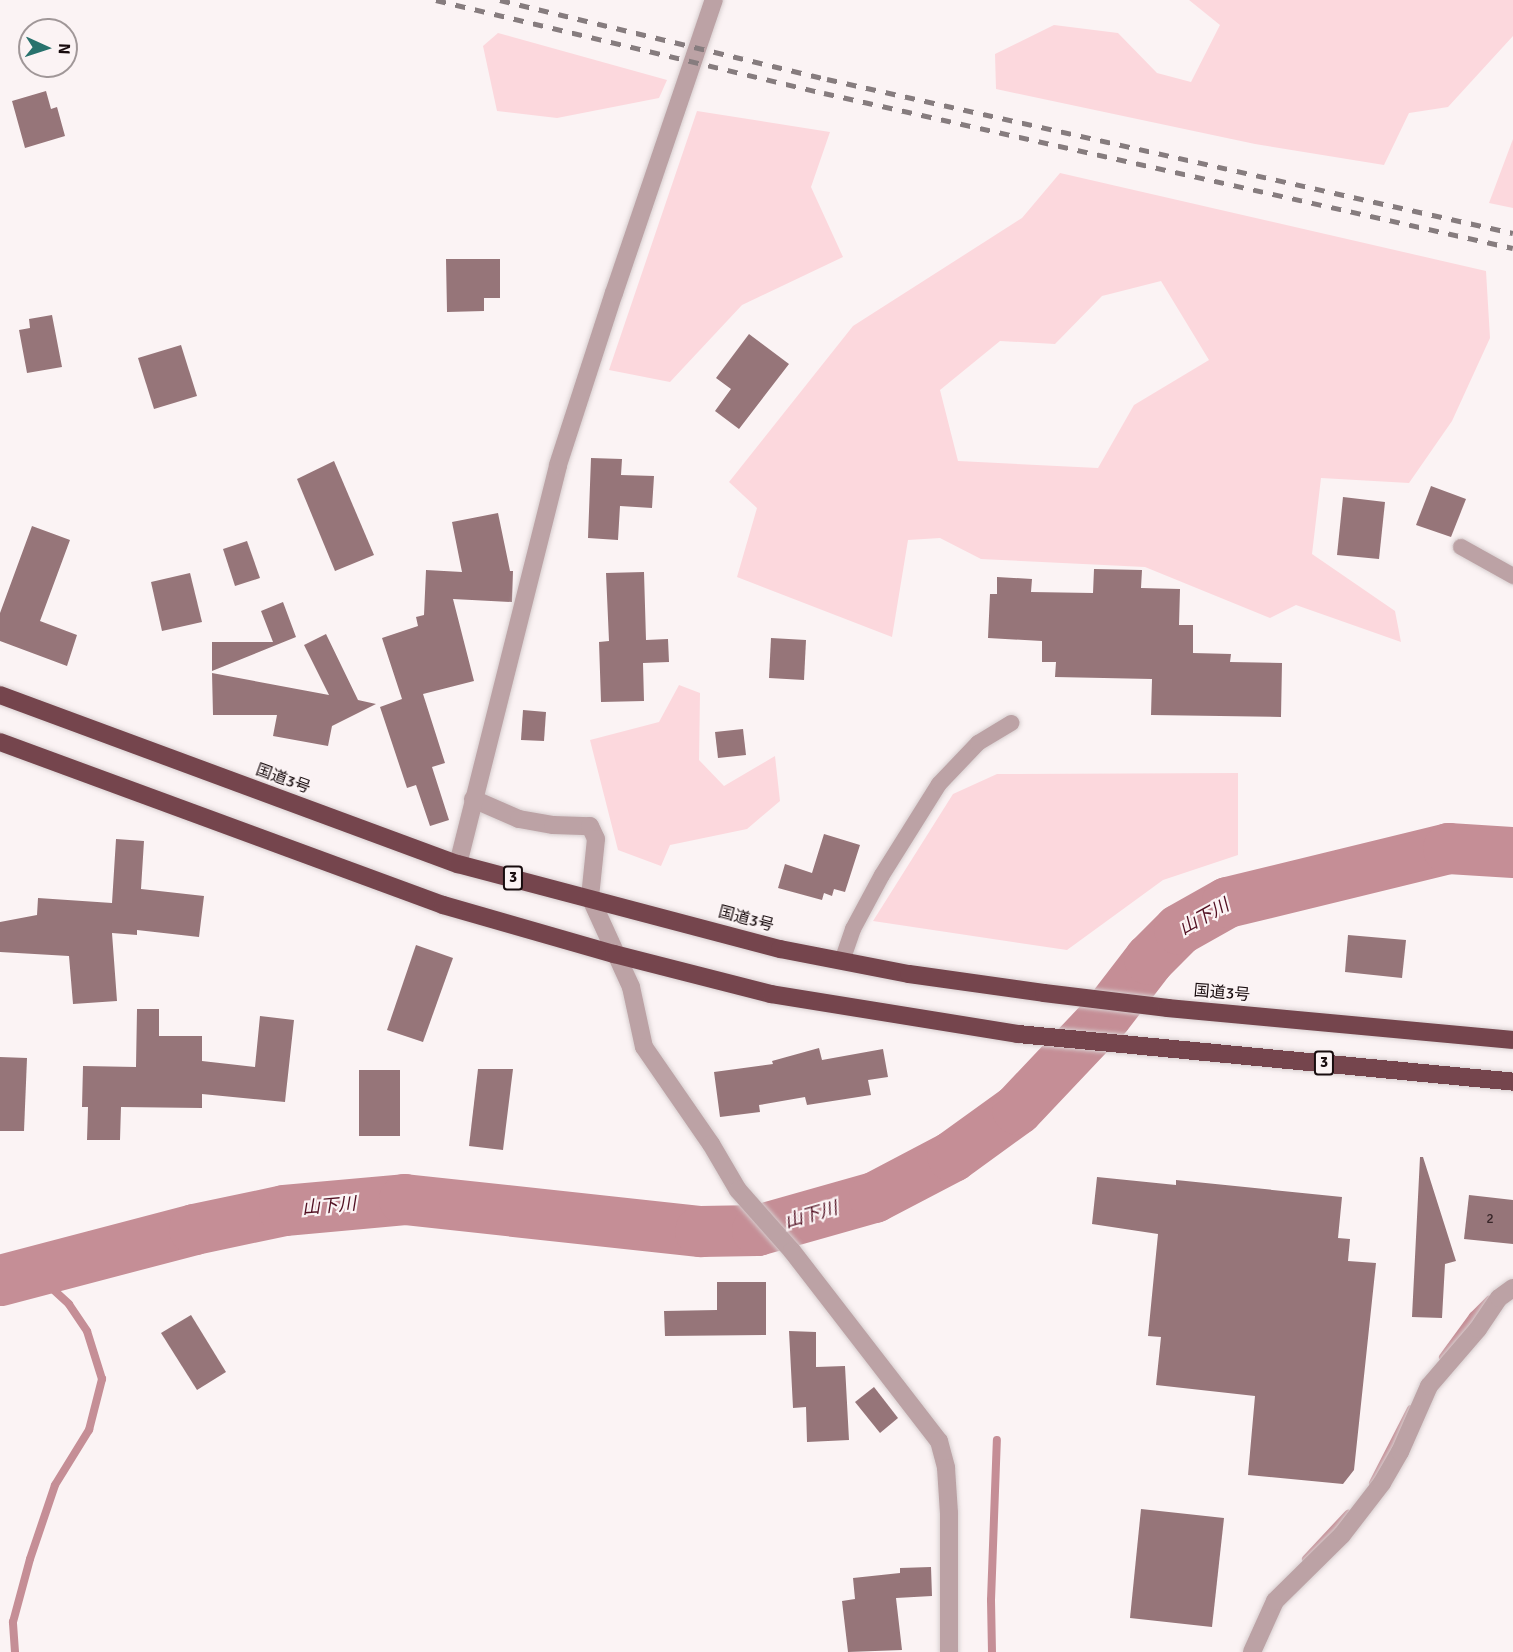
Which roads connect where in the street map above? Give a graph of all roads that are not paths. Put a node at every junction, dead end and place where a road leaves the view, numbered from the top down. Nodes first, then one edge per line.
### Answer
1 (714, 0) edge
2 (1461, 547) dead end
3 (1513, 576) edge
4 (0, 695) edge
5 (1011, 723) dead end
6 (0, 742) edge
7 (473, 800) junction
8 (458, 864) junction
9 (590, 897) junction
10 (614, 954) junction
11 (842, 961) junction
12 (1513, 1040) edge
13 (1513, 1082) edge
14 (1513, 1288) edge
15 (949, 1652) edge
16 (1252, 1652) edge

1 - 7 street
2 - 3 lane
4 - 8 highway, 国道3号 / 3
5 - 11 lane
6 - 10 highway, 3
7 - 8 street
7 - 9 street
8 - 9 highway, 国道3号 / 3
9 - 10 street
9 - 11 highway, 国道3号 / 3
10 - 13 highway, 3
10 - 15 street
11 - 12 highway, 国道3号 / 3
14 - 16 street

